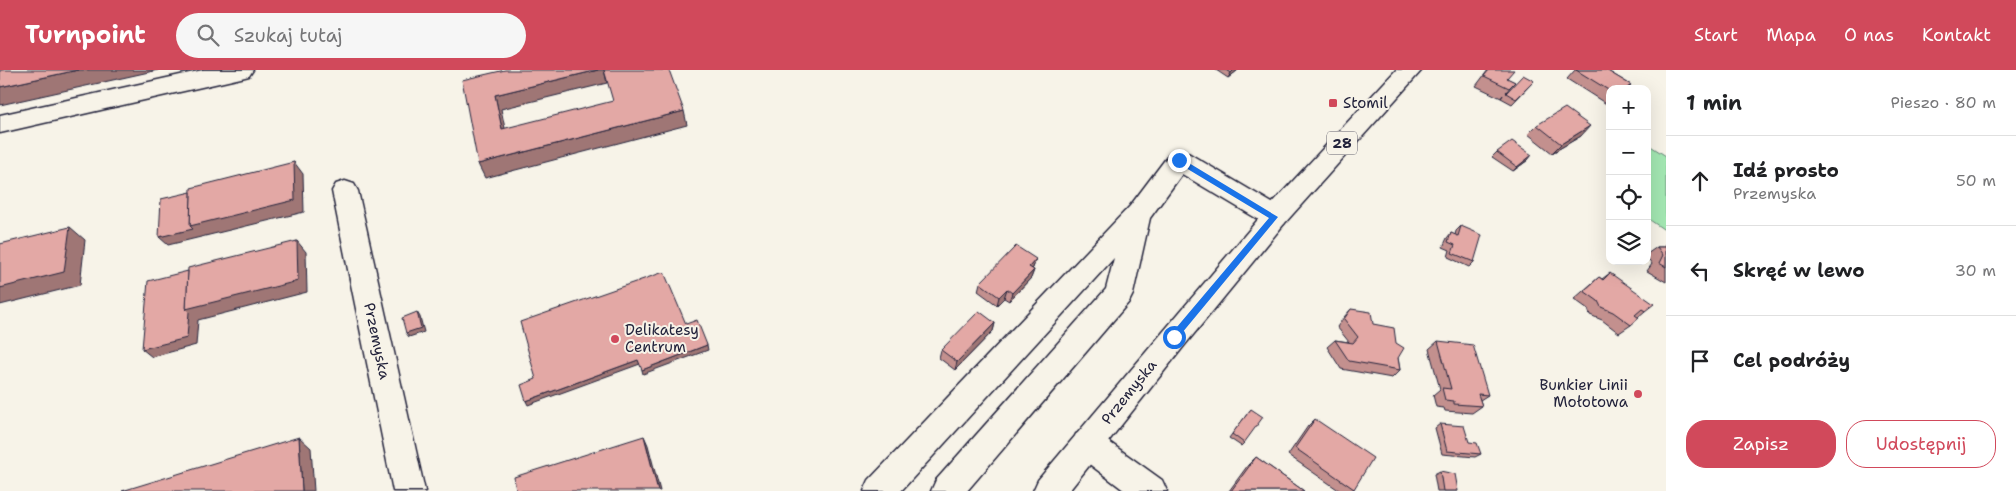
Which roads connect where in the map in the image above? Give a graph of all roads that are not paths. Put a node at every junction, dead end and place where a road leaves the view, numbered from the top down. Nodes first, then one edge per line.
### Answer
1 (240, 70) edge
2 (1410, 70) edge
3 (0, 124) edge
4 (344, 191) dead end
5 (1139, 213) junction
6 (1274, 217) junction
7 (1087, 444) junction
8 (409, 491) edge
9 (880, 491) edge
10 (947, 491) edge
11 (1049, 491) edge
12 (1151, 491) edge

1 - 3 street
2 - 6 street, Przemyska / 28
4 - 8 street, Przemyska
5 - 6 street
5 - 9 street
5 - 10 street
6 - 7 street, Przemyska / 28
7 - 11 street, Przemyska / 28
7 - 12 street

